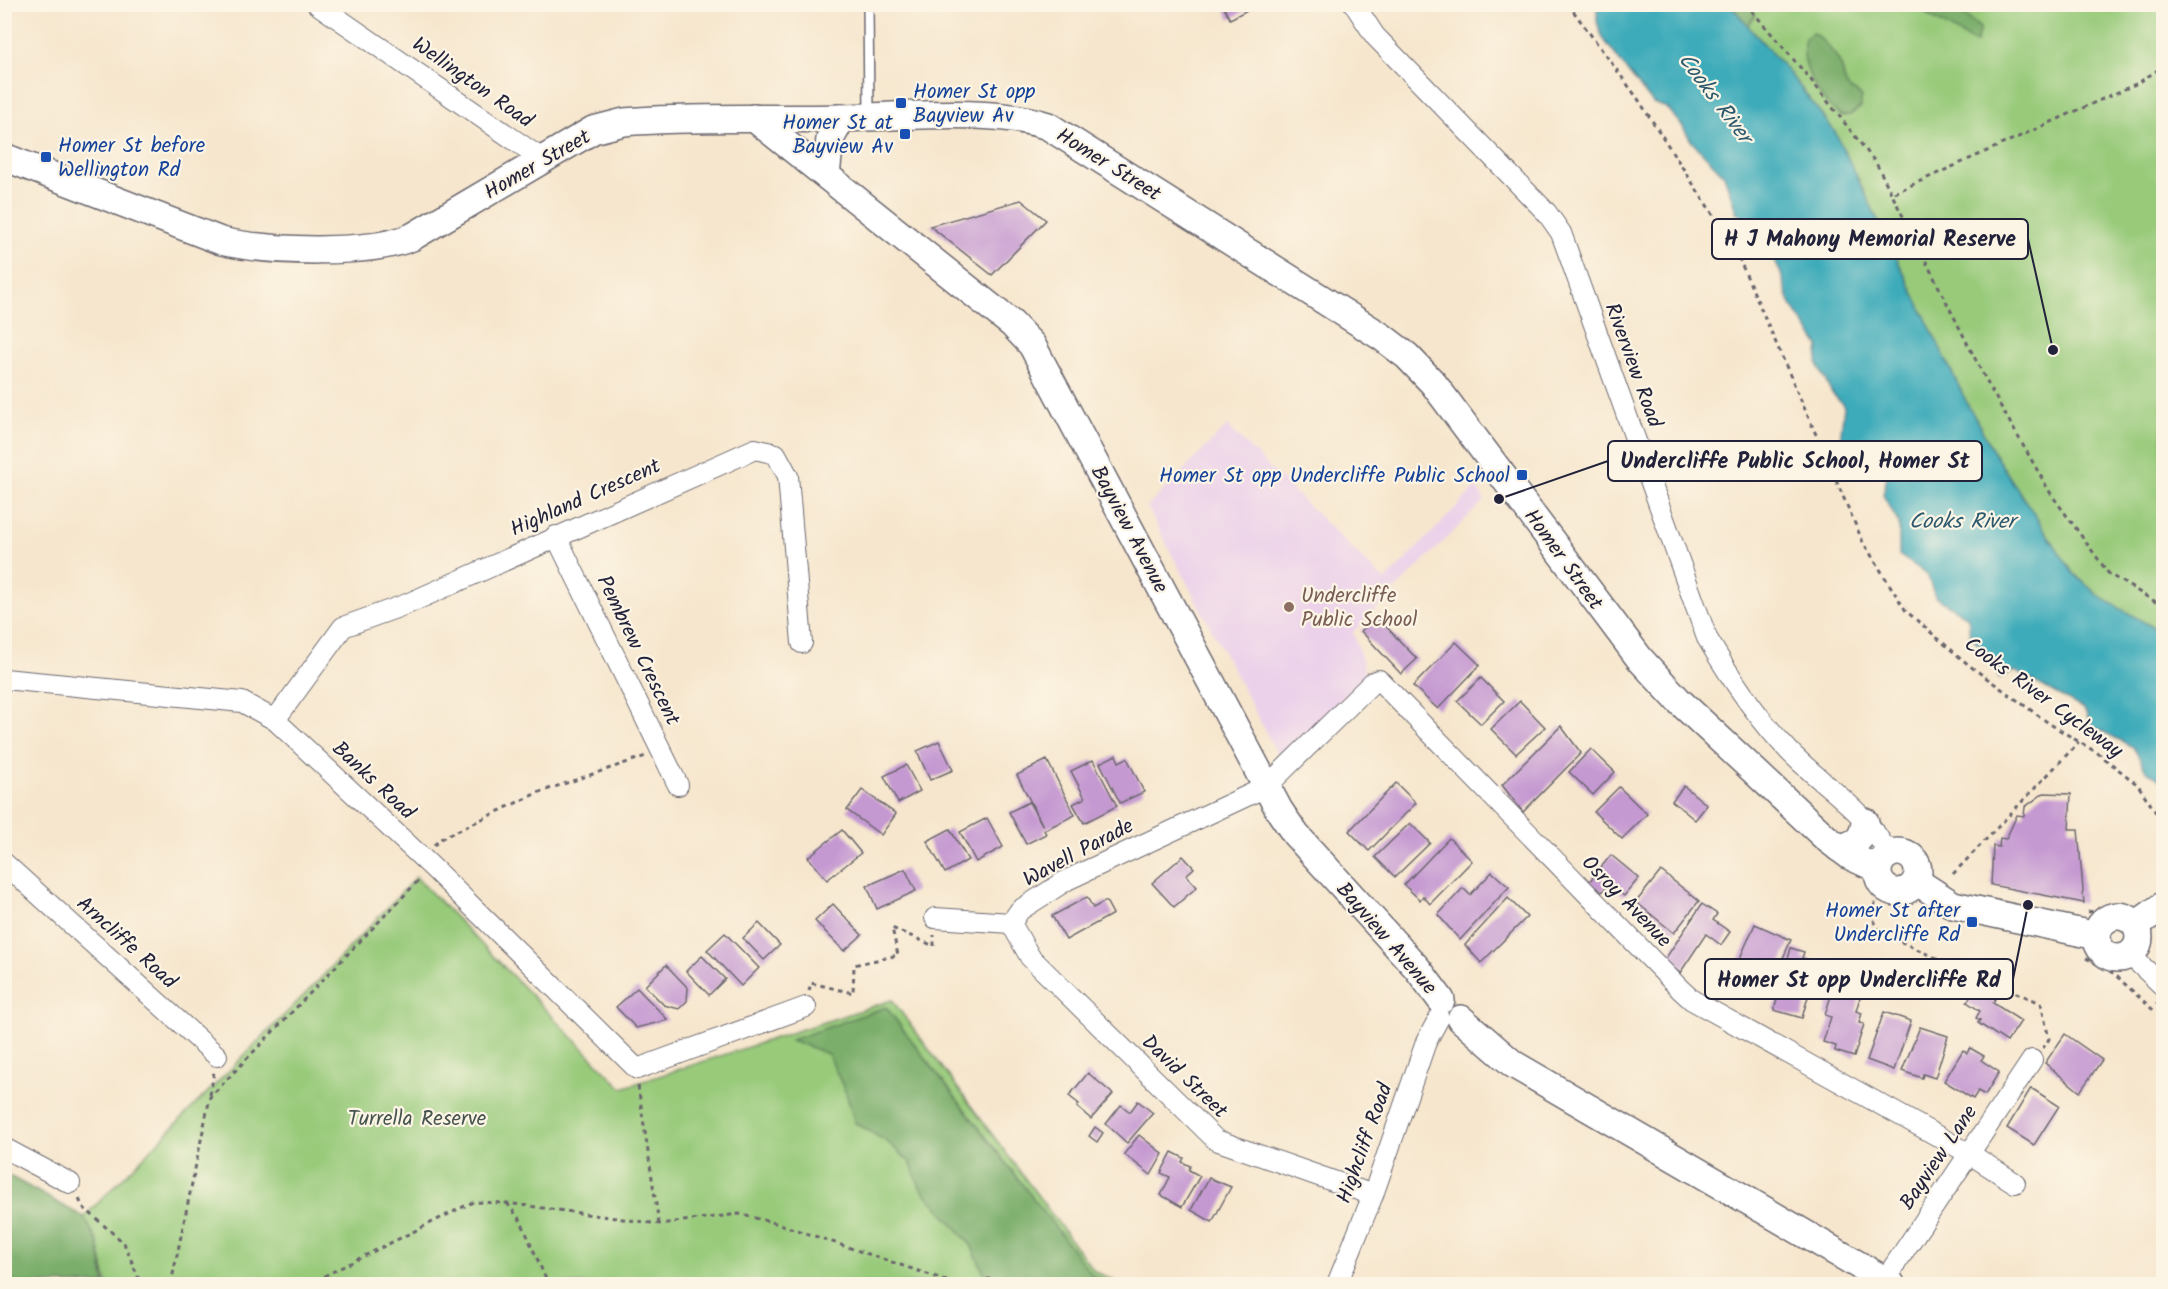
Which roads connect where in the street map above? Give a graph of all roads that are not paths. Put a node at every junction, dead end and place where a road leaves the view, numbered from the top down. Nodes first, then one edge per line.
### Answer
1 (317, 4) edge
2 (867, 4) edge
3 (1354, 4) edge
4 (869, 116) junction
5 (754, 118) junction
6 (842, 118) junction
7 (4, 157) edge
8 (542, 159) junction
9 (826, 175) junction
10 (556, 536) junction
11 (802, 643) dead end
12 (4, 679) edge
13 (275, 720) junction
14 (678, 785) dead end
15 (1266, 787) junction
16 (1865, 822) junction
17 (1839, 848) junction
18 (4, 863) edge
19 (1881, 872) junction
20 (2163, 905) edge
21 (935, 918) road end
22 (2163, 922) edge
23 (1011, 923) junction
24 (2134, 931) junction
25 (2163, 987) edge
26 (806, 1007) road end
27 (1447, 1012) junction
28 (217, 1056) road end
29 (2032, 1060) road end
30 (4, 1148) edge
31 (1970, 1154) junction
32 (70, 1183) road end
33 (2015, 1183) dead end
34 (1373, 1194) junction
35 (1886, 1283) edge
36 (1336, 1284) edge

1 - 8 street, Wellington Road
2 - 4 lane
3 - 16 street, Riverview Road
4 - 6 main road, Homer Street
4 - 17 main road, Homer Street
5 - 6 main road, Homer Street
5 - 8 main road, Homer Street
5 - 9 main road, Bayview Avenue
6 - 9 main road
7 - 8 main road, Homer Street
9 - 15 main road, Bayview Avenue
10 - 11 street, Highland Crescent
10 - 13 street, Highland Crescent
10 - 14 street, Pembrew Crescent
12 - 13 street, Banks Road
13 - 26 street, Banks Road
15 - 23 street, Wavell Parade
15 - 27 main road, Bayview Avenue
15 - 31 street, Osroy Avenue
16 - 17 main road
16 - 19 street, Riverview Road
17 - 19 main road, Homer Street
18 - 28 street, Arncliffe Road
19 - 24 main road, Homer Street
20 - 24 main road
21 - 23 street
22 - 24 main road
23 - 34 street, David Street
24 - 25 street
27 - 34 street, Highcliff Road
27 - 35 main road, Bayview Avenue
29 - 31 street, Bayview Lane
30 - 32 street
31 - 33 street, Osroy Avenue
31 - 35 street, Bayview Lane
34 - 36 street, Highcliff Road

